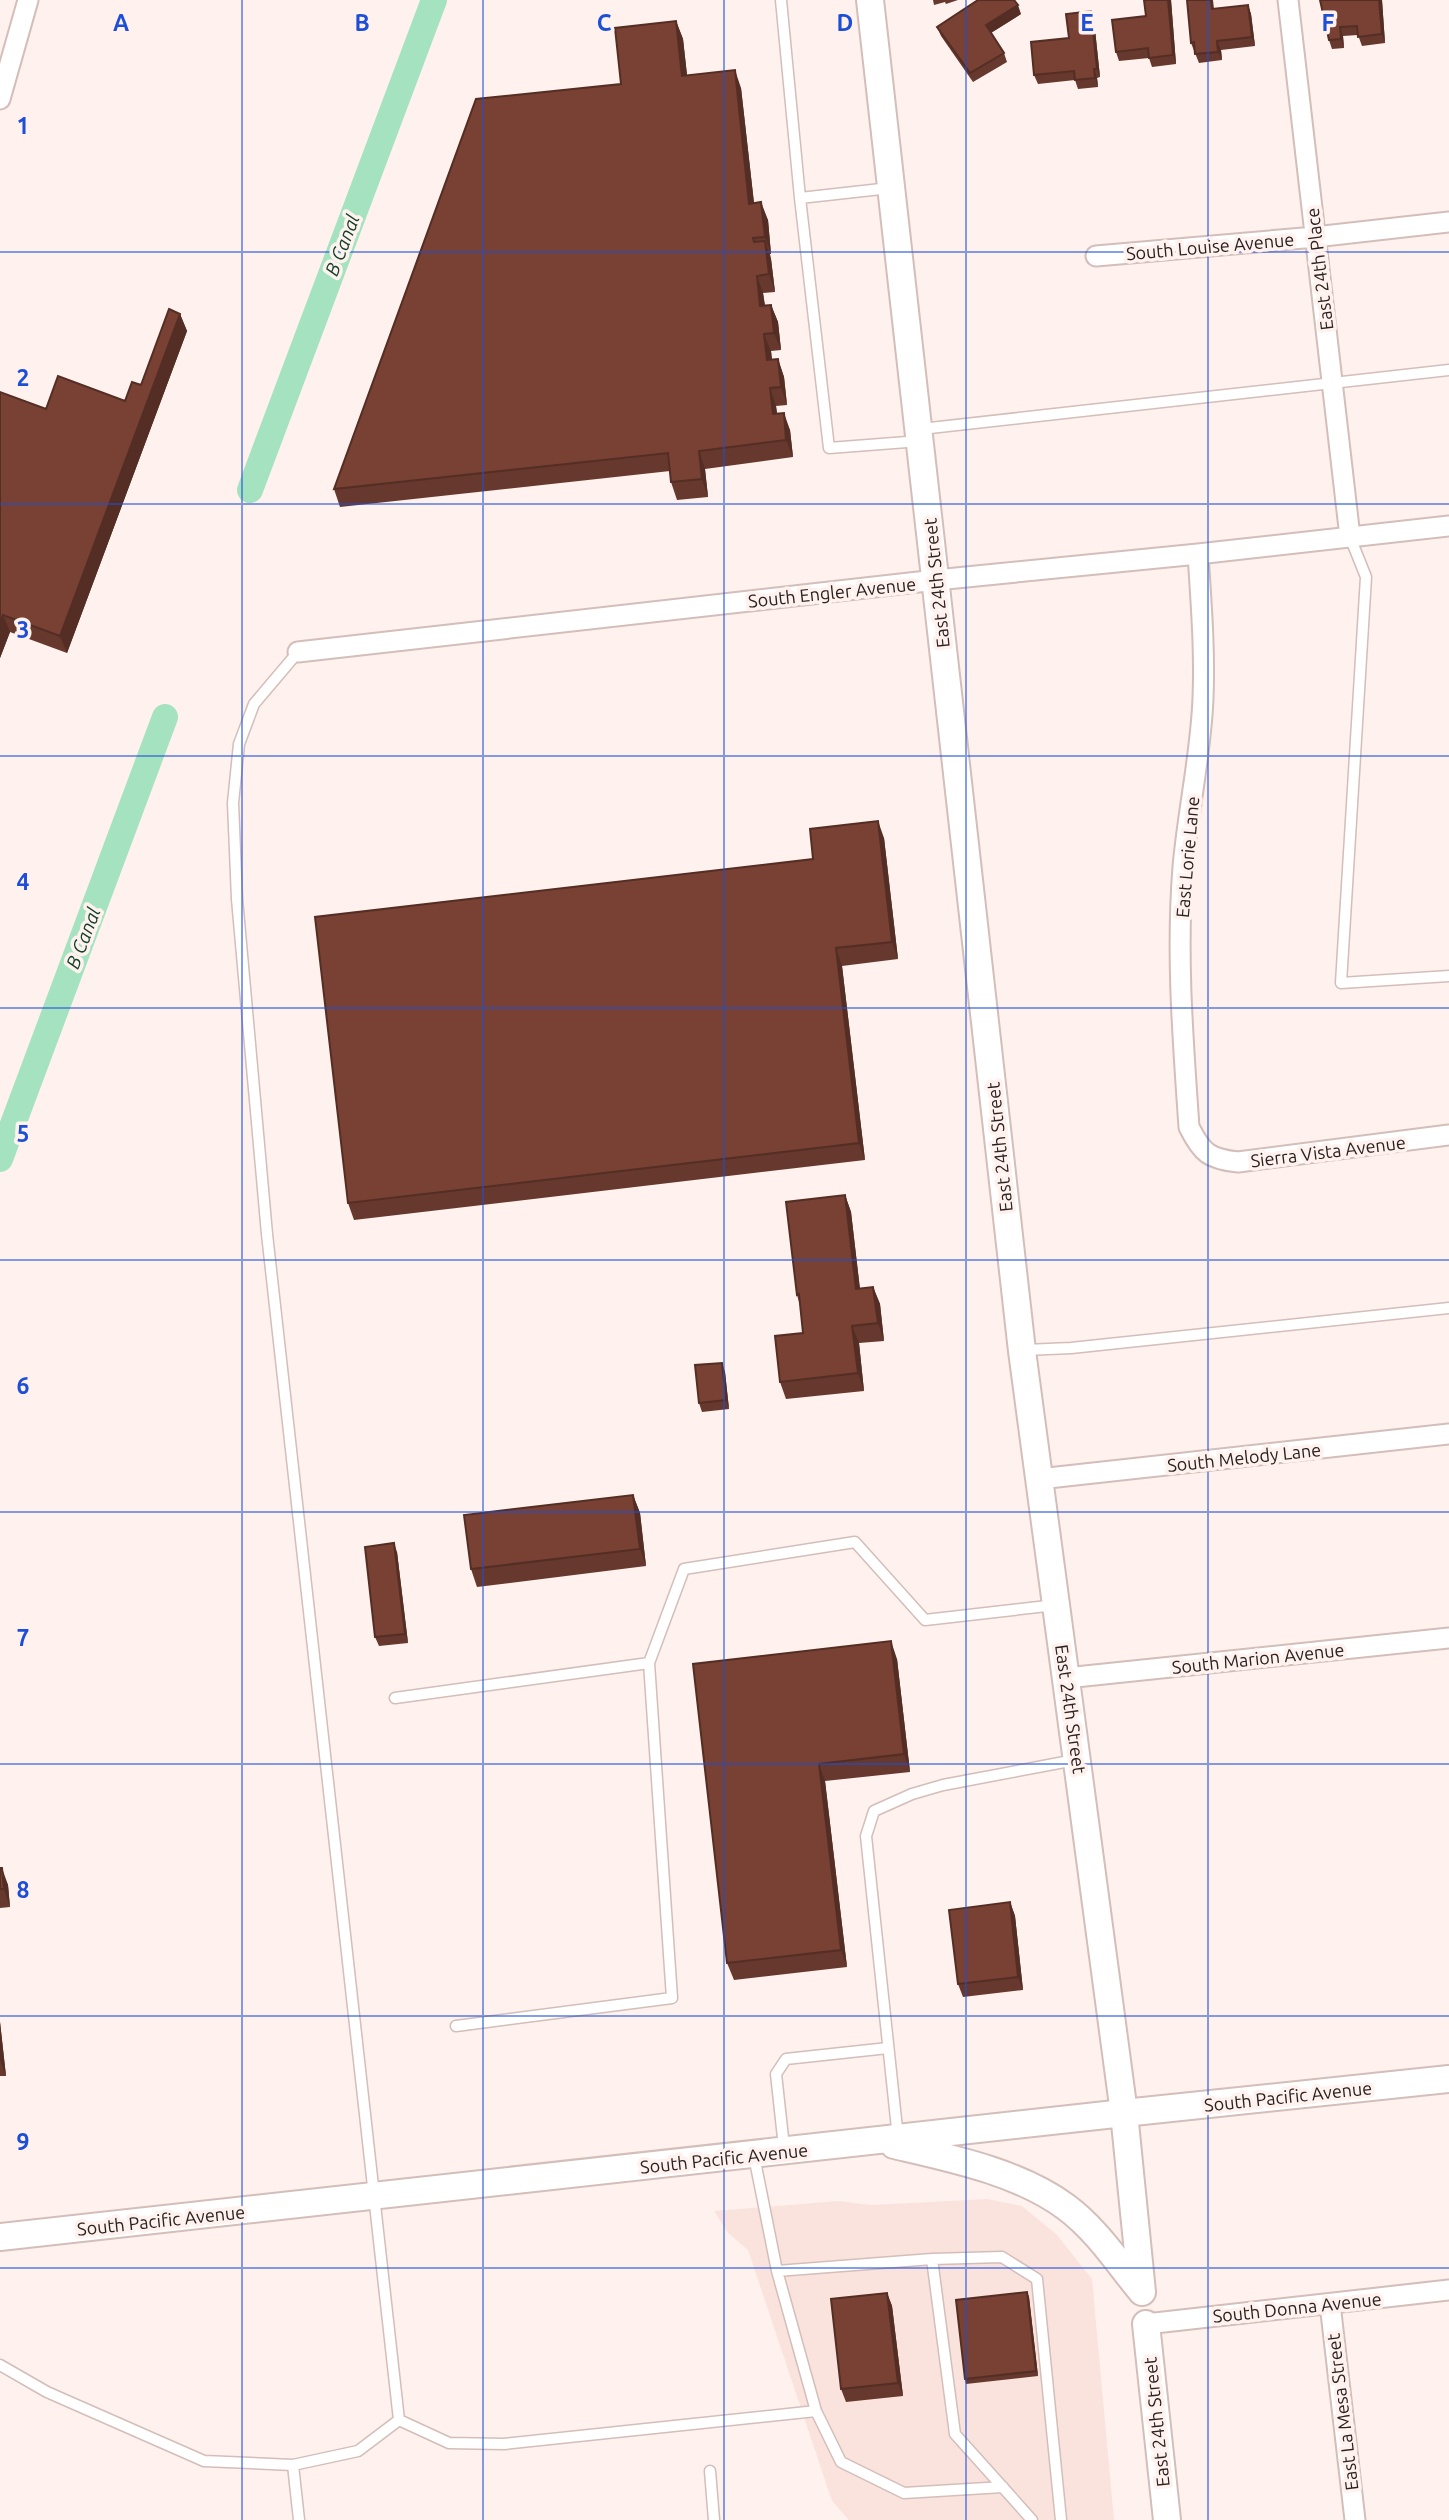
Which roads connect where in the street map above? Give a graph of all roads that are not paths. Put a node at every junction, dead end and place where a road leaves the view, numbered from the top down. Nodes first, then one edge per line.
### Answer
1 (28, 0) edge
2 (781, 0) edge
3 (870, 0) edge
4 (1288, 0) edge
5 (0, 99) edge
6 (891, 188) junction
7 (800, 198) junction
8 (1449, 222) edge
9 (1315, 237) junction
10 (1096, 256) dead end
11 (1449, 370) edge
12 (1332, 383) junction
13 (920, 435) junction
14 (1449, 526) edge
15 (1350, 537) junction
16 (1198, 554) junction
17 (936, 580) junction
18 (298, 652) joint
19 (1449, 976) edge
20 (1449, 1135) edge
21 (1208, 1155) joint
22 (1449, 1308) edge
23 (1022, 1351) junction
24 (1449, 1434) edge
25 (1039, 1479) junction
26 (1056, 1605) junction
27 (1449, 1638) edge
28 (649, 1663) junction
29 (1066, 1678) junction
30 (395, 1698) dead end
31 (1077, 1760) junction
32 (456, 2026) dead end
33 (888, 2048) junction
34 (1449, 2080) edge
35 (1124, 2113) junction
36 (887, 2139) junction
37 (784, 2151) junction
38 (754, 2155) junction
39 (373, 2196) junction
40 (0, 2237) edge
41 (932, 2259) junction
42 (777, 2271) junction
43 (1449, 2290) edge
44 (1330, 2304) junction
45 (1146, 2324) joint
46 (0, 2365) edge
47 (816, 2411) junction
48 (399, 2420) junction
49 (293, 2465) junction
50 (710, 2472) dead end
51 (1003, 2487) junction
52 (299, 2520) edge
53 (714, 2520) edge
54 (1032, 2520) edge
55 (1061, 2520) edge
56 (1167, 2520) edge
57 (1355, 2520) edge

1 - 5 street
2 - 7 lane
3 - 6 main road, East 24th Street
4 - 9 street, East 24th Place
6 - 7 lane
6 - 13 main road, East 24th Street
7 - 13 lane
8 - 9 street, South Louise Avenue
9 - 10 street, South Louise Avenue
9 - 12 street, East 24th Place
11 - 12 lane
12 - 13 lane
12 - 15 street, East 24th Place
13 - 17 main road, East 24th Street
14 - 15 street, South Engler Avenue
15 - 16 street, South Engler Avenue
15 - 19 lane
16 - 17 street, South Engler Avenue
16 - 21 street, East Lorie Lane
17 - 18 street, South Engler Avenue
17 - 23 main road, East 24th Street
18 - 39 lane
20 - 21 street, Sierra Vista Avenue
22 - 23 lane
23 - 25 main road, East 24th Street
24 - 25 street, South Melody Lane
25 - 26 main road, East 24th Street
26 - 28 lane
26 - 29 main road, East 24th Street
27 - 29 street, South Marion Avenue
28 - 30 lane
28 - 32 lane
29 - 31 main road, East 24th Street
31 - 33 lane
31 - 35 main road, East 24th Street
33 - 36 lane
33 - 37 lane
34 - 35 main road, South Pacific Avenue
35 - 36 main road, South Pacific Avenue
35 - 36 main road, East 24th Street
36 - 37 main road, South Pacific Avenue
37 - 38 main road, South Pacific Avenue
38 - 39 main road, South Pacific Avenue
38 - 42 lane
39 - 40 main road, South Pacific Avenue
39 - 48 lane
41 - 42 lane
41 - 51 lane
41 - 55 lane
42 - 47 lane
43 - 44 street, South Donna Avenue
44 - 45 street, South Donna Avenue
44 - 57 street, East La Mesa Street
45 - 56 main road, East 24th Street
46 - 49 lane
47 - 48 lane
47 - 51 lane
48 - 49 lane
49 - 52 lane
50 - 53 lane
51 - 54 lane

